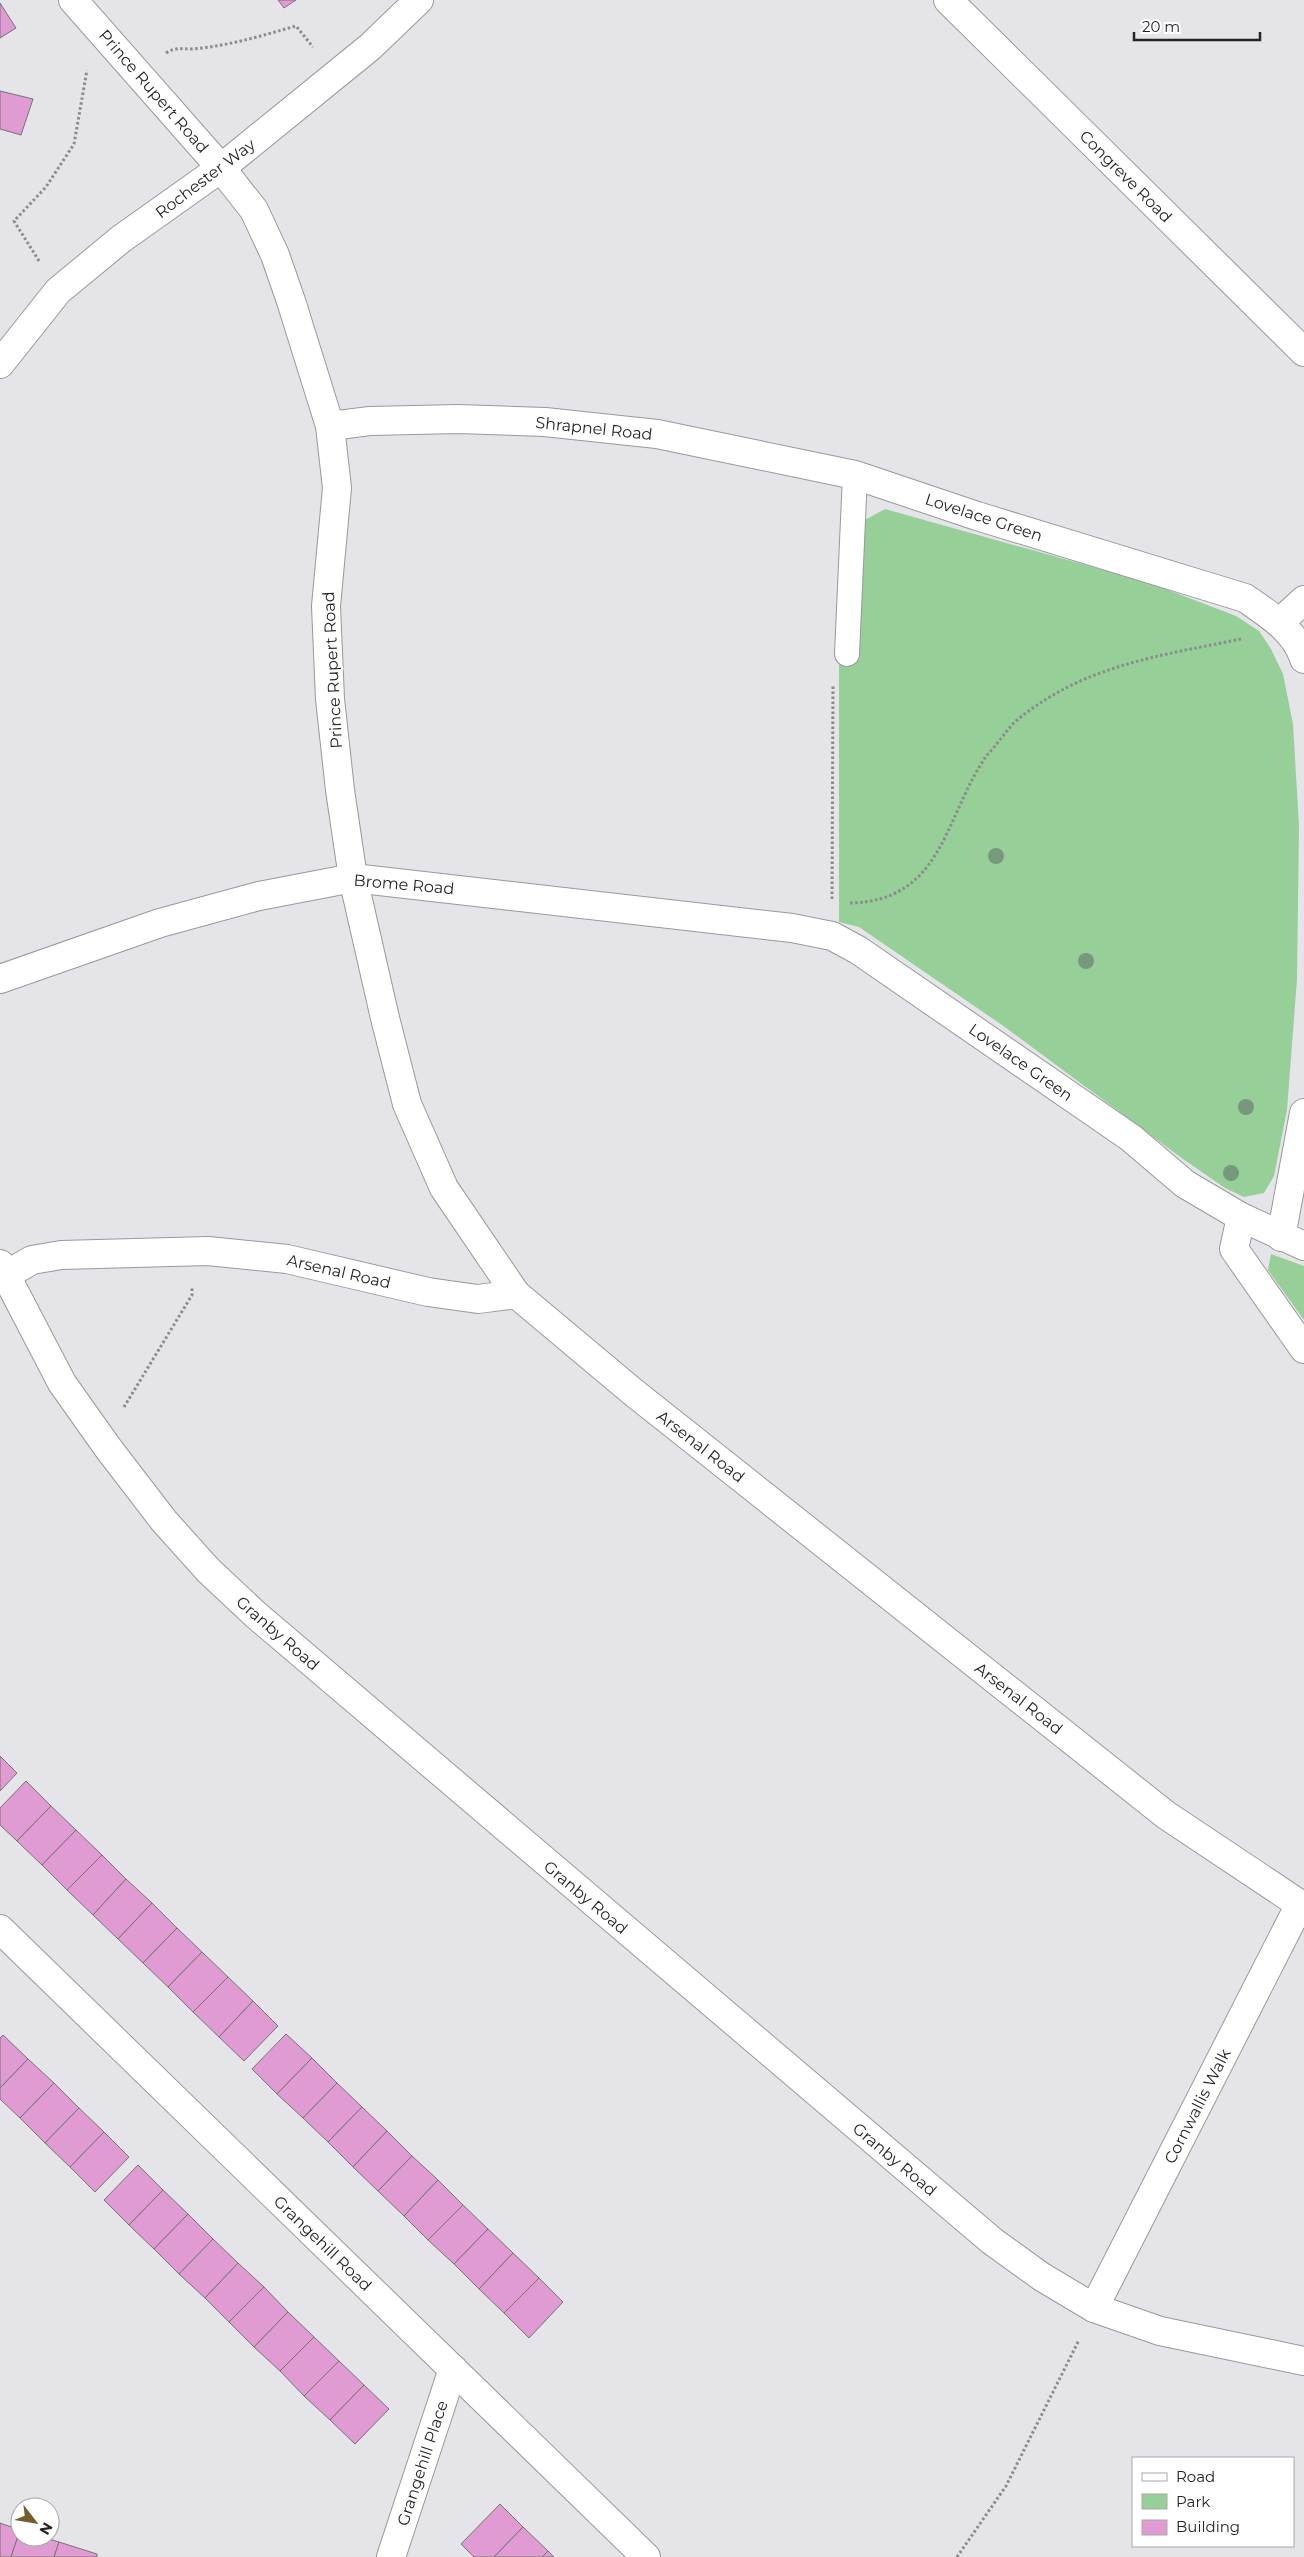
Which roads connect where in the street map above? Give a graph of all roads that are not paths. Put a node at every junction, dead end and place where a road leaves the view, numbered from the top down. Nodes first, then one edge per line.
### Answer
1 (73, 0) edge
2 (419, 0) edge
3 (948, 0) edge
4 (221, 168) junction
5 (1304, 352) edge
6 (0, 364) edge
7 (330, 426) junction
8 (855, 475) junction
9 (1304, 600) edge
10 (1280, 622) junction
11 (847, 654) road end
12 (1304, 659) edge
13 (353, 878) junction
14 (792, 928) joint
15 (0, 980) edge
16 (1304, 1113) edge
17 (1241, 1217) junction
18 (1292, 1241) edge
19 (3, 1269) edge
20 (516, 1294) junction
21 (1304, 1349) edge
22 (1302, 1906) edge
23 (0, 1928) edge
24 (1094, 2308) junction
25 (1304, 2361) edge
26 (453, 2369) junction
27 (392, 2557) edge
28 (646, 2557) edge

1 - 4 street, Prince Rupert Road
2 - 4 street, Rochester Way
3 - 5 street, Congreve Road
4 - 6 street, Rochester Way
4 - 7 street, Prince Rupert Road
7 - 8 street, Shrapnel Road
7 - 13 street, Prince Rupert Road
8 - 10 street, Lovelace Green
8 - 11 lane
9 - 10 street
10 - 12 street, Lovelace Green
13 - 14 street, Brome Road
13 - 15 street, Brome Road
13 - 20 street, Prince Rupert Road
14 - 17 street, Lovelace Green
16 - 18 street, Lovelace Green
17 - 18 street, Lovelace Green
17 - 21 street
19 - 20 street, Arsenal Road
19 - 24 street, Granby Road
20 - 22 street, Arsenal Road
22 - 24 street, Cornwallis Walk
23 - 26 street, Grangehill Road
24 - 25 street, Granby Road
26 - 27 street, Grangehill Place
26 - 28 street, Grangehill Road

